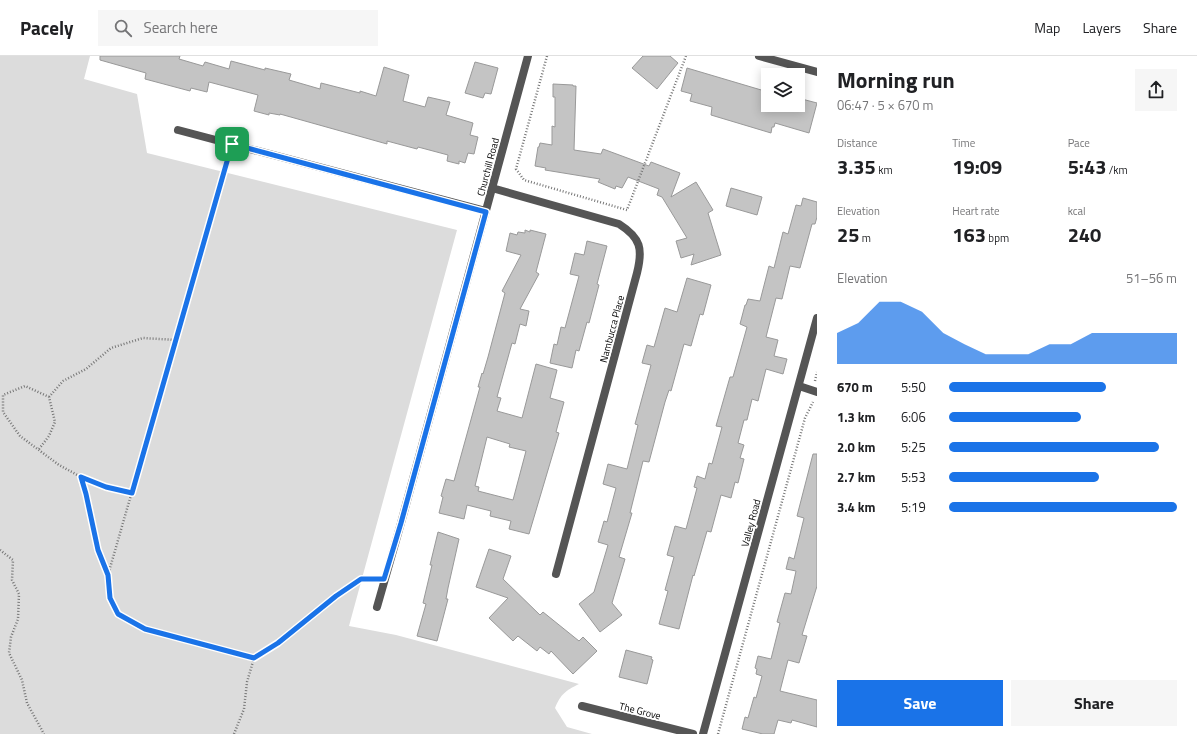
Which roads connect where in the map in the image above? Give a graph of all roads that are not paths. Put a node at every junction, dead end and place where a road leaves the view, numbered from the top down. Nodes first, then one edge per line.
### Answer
1 (528, 56) edge
2 (759, 56) edge
3 (817, 72) edge
4 (178, 130) dead end
5 (492, 188) junction
6 (486, 212) junction
7 (817, 318) edge
8 (799, 386) junction
9 (816, 392) edge
10 (556, 574) dead end
11 (377, 607) dead end
12 (582, 706) dead end
13 (693, 734) edge
14 (703, 734) edge

1 - 5 street, Churchill Road
2 - 3 street
4 - 6 street
5 - 6 street, Churchill Road
5 - 10 street, Nambucca Place
6 - 11 street, Churchill Road
7 - 8 street, Valley Road
8 - 9 street
8 - 14 street, Valley Road
12 - 13 street, The Grove

